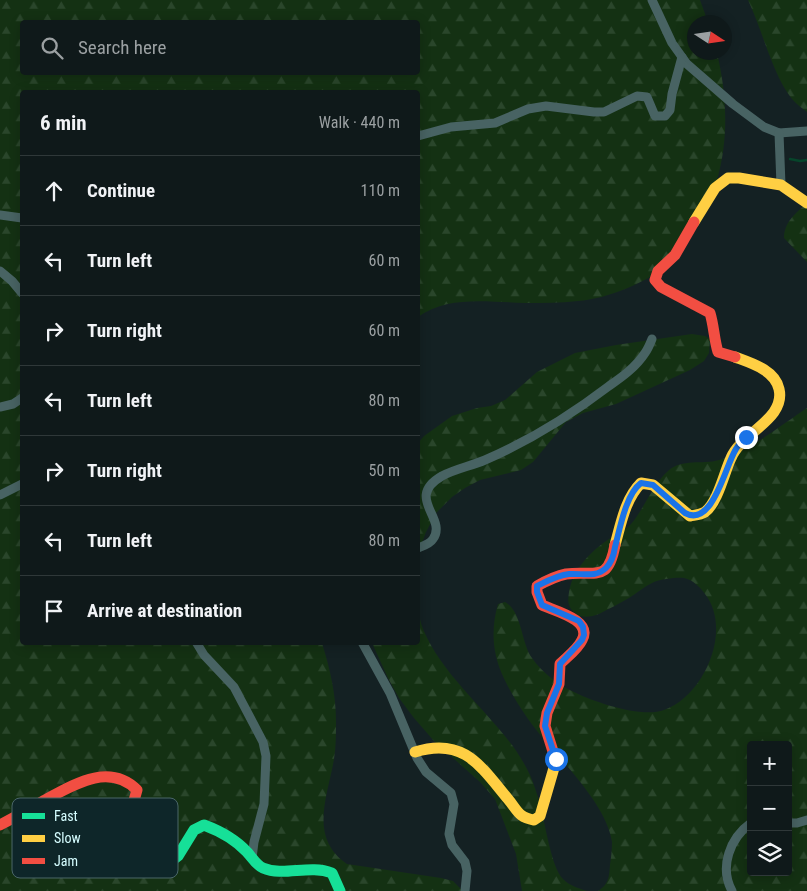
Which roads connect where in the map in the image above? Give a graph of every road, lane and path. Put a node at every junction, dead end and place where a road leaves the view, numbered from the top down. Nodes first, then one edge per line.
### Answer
1 (652, 0) edge
2 (682, 57) junction
3 (807, 131) edge
4 (778, 134) junction
5 (420, 135) edge
6 (781, 185) junction
7 (807, 204) edge
8 (0, 215) edge
9 (20, 218) edge
10 (0, 271) edge
11 (20, 291) edge
12 (652, 339) dead end
13 (20, 399) edge
14 (0, 407) edge
15 (20, 485) edge
16 (0, 495) edge
17 (420, 547) edge
18 (198, 645) edge
19 (364, 645) edge
20 (415, 752) junction
21 (49, 798) edge
22 (135, 798) edge
23 (12, 818) edge
24 (807, 820) edge
25 (792, 823) edge
26 (0, 825) edge
27 (747, 826) edge
28 (178, 856) edge
29 (252, 858) junction
30 (340, 891) edge
31 (465, 891) edge
32 (732, 891) edge

1 - 2 street
2 - 4 street
2 - 5 street
3 - 4 street
4 - 6 street
6 - 7 street
6 - 20 street
8 - 9 street
10 - 11 street
12 - 17 street
13 - 14 street
15 - 16 street
18 - 29 street
19 - 20 street
20 - 31 street
21 - 22 street
23 - 26 street
24 - 25 street
27 - 32 street
28 - 29 street
29 - 30 street

